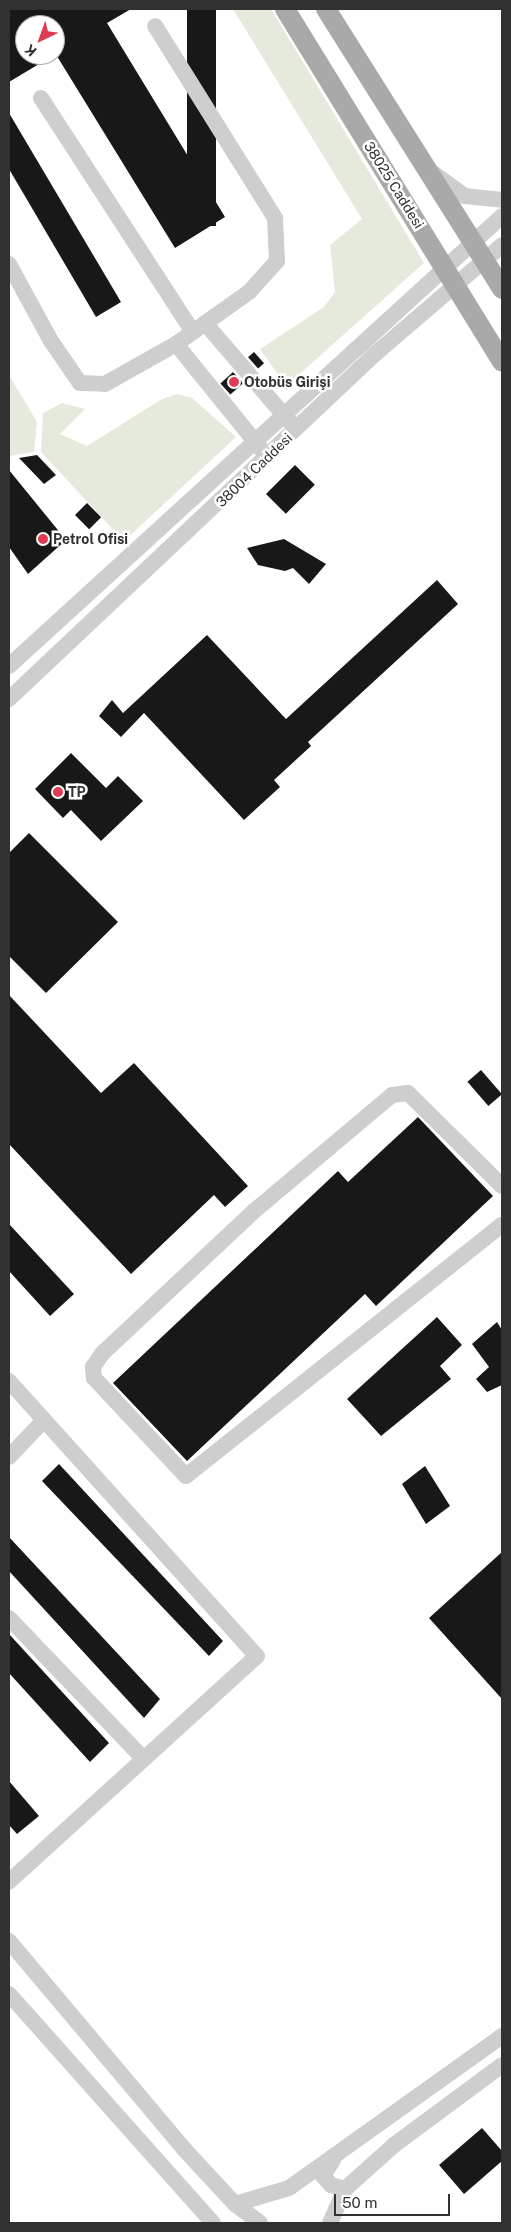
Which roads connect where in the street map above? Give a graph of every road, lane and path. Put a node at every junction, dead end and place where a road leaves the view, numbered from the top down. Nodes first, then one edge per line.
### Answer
1 (285, 9) edge
2 (326, 9) edge
3 (155, 26) dead end
4 (40, 98) dead end
5 (426, 167) junction
6 (502, 200) edge
7 (502, 216) edge
8 (474, 242) junction
9 (502, 245) edge
10 (485, 261) junction
11 (9, 264) edge
12 (450, 276) junction
13 (502, 289) edge
14 (199, 327) junction
15 (176, 344) junction
16 (502, 362) edge
17 (283, 415) junction
18 (297, 428) junction
19 (255, 442) junction
20 (267, 458) junction
21 (9, 666) edge
22 (9, 699) edge
23 (502, 1186) edge
24 (502, 1225) edge
25 (9, 1381) edge
26 (44, 1420) junction
27 (9, 1457) edge
28 (9, 1618) edge
29 (143, 1758) junction
30 (9, 1882) edge
31 (9, 1941) edge
32 (9, 1994) edge
33 (502, 2036) edge
34 (502, 2065) edge
35 (336, 2157) junction
36 (345, 2189) junction
37 (235, 2204) junction
38 (207, 2219) edge
39 (260, 2223) edge
40 (330, 2223) edge

1 - 12 main road, 38025 Caddesi
2 - 5 main road
3 - 14 street
4 - 14 street
5 - 6 street
5 - 8 main road
7 - 8 street, 38004 Caddesi
8 - 10 main road
8 - 12 street, 38004 Caddesi
9 - 10 street, 38004 Caddesi
10 - 12 street, 38004 Caddesi
10 - 13 main road
11 - 15 street
12 - 16 main road, 38025 Caddesi
12 - 17 street, 38004 Caddesi
12 - 18 street, 38004 Caddesi
14 - 15 street
14 - 17 street
15 - 19 street
17 - 18 street
17 - 19 street, 38004 Caddesi
18 - 20 street, 38004 Caddesi
19 - 20 street
19 - 21 street, 38004 Caddesi
20 - 22 street, 38004 Caddesi
23 - 24 street
25 - 26 street
26 - 27 street
26 - 29 street
28 - 29 street
29 - 30 street
31 - 37 street
32 - 38 street
33 - 35 street
34 - 36 street
35 - 36 street
35 - 37 street
36 - 40 street
37 - 39 street

